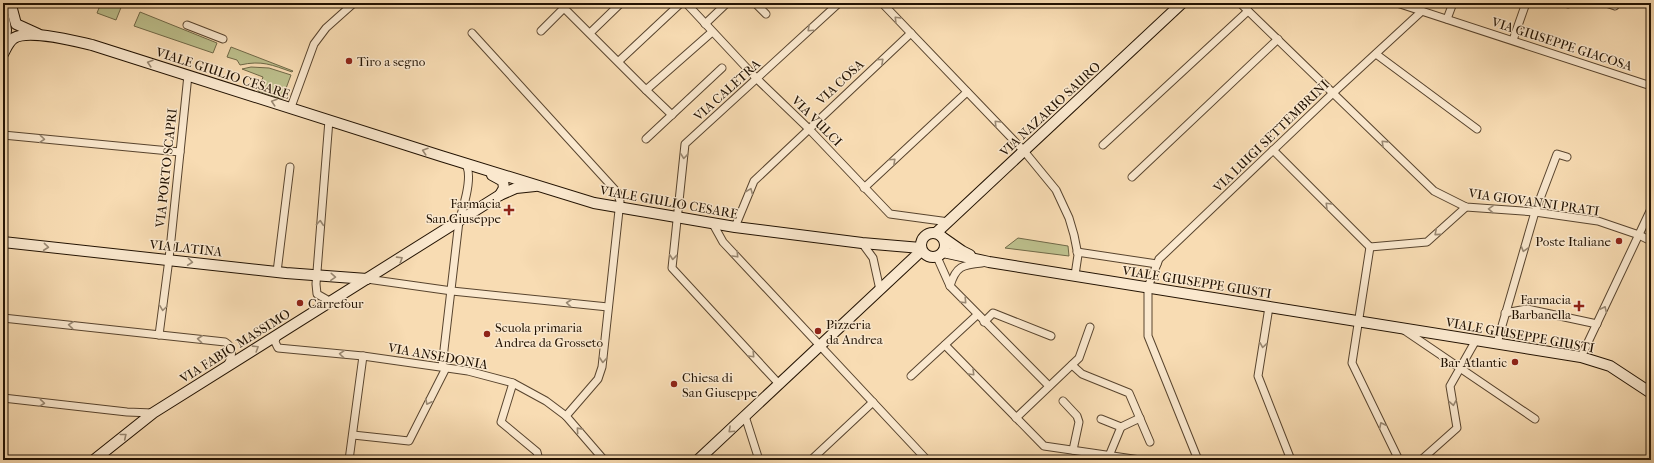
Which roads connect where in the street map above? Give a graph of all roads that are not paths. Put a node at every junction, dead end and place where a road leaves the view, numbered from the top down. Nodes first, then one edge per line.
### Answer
1 (354, 3) edge
2 (621, 3) edge
3 (681, 3) edge
4 (686, 3) edge
5 (728, 3) edge
6 (755, 3) edge
7 (839, 3) edge
8 (882, 3) edge
9 (1182, 3) edge
10 (1240, 3) edge
11 (1396, 3) edge
12 (1453, 3) edge
13 (1526, 3) edge
14 (1564, 3) edge
15 (1570, 3) edge
16 (1606, 3) edge
17 (567, 6) edge
18 (1615, 6) dead end
19 (8, 8) edge
20 (1248, 11) junction
21 (1422, 11) junction
22 (766, 14) dead end
23 (1448, 19) junction
24 (705, 24) junction
25 (186, 25) dead end
26 (541, 31) dead end
27 (712, 32) junction
28 (472, 33) dead end
29 (590, 33) junction
30 (911, 33) junction
31 (38, 34) junction
32 (223, 39) dead end
33 (1278, 39) junction
34 (1513, 40) junction
35 (1376, 54) junction
36 (3, 55) edge
37 (618, 61) junction
38 (722, 68) dead end
39 (188, 75) junction
40 (757, 79) junction
41 (1651, 86) edge
42 (646, 90) junction
43 (967, 92) junction
44 (1333, 93) junction
45 (291, 108) junction
46 (672, 115) junction
47 (329, 120) junction
48 (808, 128) junction
49 (1477, 129) dead end
50 (3, 135) edge
51 (646, 139) dead end
52 (1103, 145) dead end
53 (1273, 150) junction
54 (1024, 151) junction
55 (180, 152) junction
56 (441, 156) junction
57 (1567, 157) dead end
58 (290, 167) dead end
59 (467, 167) junction
60 (1132, 177) dead end
61 (542, 186) junction
62 (864, 188) junction
63 (500, 195) junction
64 (1466, 207) junction
65 (620, 208) junction
66 (1651, 208) edge
67 (1535, 212) junction
68 (677, 218) junction
69 (459, 221) junction
70 (949, 222) junction
71 (713, 224) junction
72 (735, 227) junction
73 (935, 235) junction
74 (1639, 235) junction
75 (1651, 241) edge
76 (4, 243) edge
77 (862, 243) junction
78 (899, 244) junction
79 (1370, 247) junction
80 (921, 249) junction
81 (1077, 252) junction
82 (940, 254) junction
83 (169, 259) junction
84 (989, 262) junction
85 (1157, 264) junction
86 (277, 272) junction
87 (1075, 275) junction
88 (316, 276) junction
89 (367, 279) junction
90 (950, 286) junction
91 (1148, 287) junction
92 (880, 290) junction
93 (452, 291) junction
94 (331, 302) junction
95 (608, 307) junction
96 (1269, 307) junction
97 (1505, 313) junction
98 (977, 315) junction
99 (3, 318) edge
100 (1358, 320) junction
101 (984, 322) junction
102 (1596, 324) junction
103 (1090, 327) dead end
104 (1401, 327) junction
105 (159, 335) junction
106 (277, 335) junction
107 (1051, 336) dead end
108 (1476, 340) junction
109 (1497, 343) junction
110 (945, 345) junction
111 (820, 346) junction
112 (364, 356) junction
113 (1581, 357) junction
114 (227, 366) junction
115 (1072, 366) junction
116 (1461, 367) junction
117 (444, 368) junction
118 (911, 376) dead end
119 (513, 383) junction
120 (779, 384) junction
121 (1049, 386) junction
122 (1651, 392) edge
123 (3, 398) edge
124 (1063, 401) dead end
125 (873, 402) junction
126 (153, 413) junction
127 (566, 416) junction
128 (745, 416) junction
129 (1016, 418) junction
130 (1140, 418) junction
131 (1101, 419) dead end
132 (1535, 419) dead end
133 (1120, 427) junction
134 (353, 435) junction
135 (1150, 442) dead end
136 (1073, 450) junction
137 (1109, 456) junction
138 (94, 460) edge
139 (349, 460) edge
140 (539, 460) edge
141 (604, 460) edge
142 (698, 460) edge
143 (759, 460) edge
144 (811, 460) edge
145 (927, 460) edge
146 (1140, 460) edge
147 (1198, 460) edge
148 (1291, 460) edge
149 (1398, 460) edge
150 (1421, 460) edge

1 - 45 street
2 - 29 street
3 - 37 street
4 - 24 street, VIA VULCI
5 - 24 street
6 - 22 street
7 -> 40 street, VIA CALETRA
30 -> 8 street
9 - 54 main road, VIA NAZARIO SAURO
10 - 20 street, VIA GIOVANNI PRATI
11 - 21 street, VIA GIUSEPPE GIACOSA
12 - 23 street
13 - 34 street
14 - 15 street
16 - 18 street
17 - 26 street
17 - 29 street
19 - 31 main road
19 - 36 main road
20 - 33 street, VIA GIOVANNI PRATI
20 - 52 street
21 - 23 street, VIA GIUSEPPE GIACOSA
21 - 35 street, VIA LUIGI SETTEMBRINI
23 - 34 street, VIA GIUSEPPE GIACOSA
24 - 27 street, VIA VULCI
25 - 32 street
27 - 40 street, VIA VULCI
27 - 42 street
28 - 65 street
29 - 37 street
30 - 43 street
48 -> 30 street, VIA COSA
31 - 36 main road, VIALE GIULIO CESARE
39 -> 31 main road, VIALE GIULIO CESARE
33 - 44 street, VIA GIOVANNI PRATI
33 - 60 street
34 - 41 street, VIA GIUSEPPE GIACOSA
35 - 44 street, VIA LUIGI SETTEMBRINI
35 - 49 street
37 - 42 street
38 - 46 street
45 -> 39 main road, VIALE GIULIO CESARE
39 - 55 street, VIA PORTO SCAPRI
40 - 48 street, VIA VULCI
40 -> 68 street, VIA CALETRA
42 - 46 street
54 -> 43 street
62 -> 43 street
44 - 53 street, VIA LUIGI SETTEMBRINI
64 -> 44 street, VIA GIOVANNI PRATI
45 - 47 main road, VIALE GIULIO CESARE
46 - 51 street
56 -> 47 main road, VIALE GIULIO CESARE
88 -> 47 street
48 - 62 street, VIA VULCI
72 -> 48 street, VIA COSA
50 -> 55 street
79 -> 53 street
53 - 85 street, VIA LUIGI SETTEMBRINI
54 - 70 main road, VIA NAZARIO SAURO
54 - 81 street
55 - 83 street, VIA PORTO SCAPRI
56 - 59 main road, VIALE GIULIO CESARE
56 - 61 main road, VIALE GIULIO CESARE
57 - 67 street
58 - 86 street
59 - 63 main road, VIALE GIULIO CESARE
59 - 69 street
61 - 63 main road, VIA FABIO MASSIMO
61 - 65 main road, VIALE GIULIO CESARE
62 - 70 street, VIA VULCI
63 - 69 main road, VIA FABIO MASSIMO
67 -> 64 street, VIA GIOVANNI PRATI
64 -> 79 street
65 - 68 main road, VIALE GIULIO CESARE
65 - 95 street
66 - 74 street
67 - 74 street, VIA GIOVANNI PRATI
67 -> 97 street
68 - 71 main road, VIALE GIULIO CESARE
68 -> 120 street, VIA CALETRA
89 -> 69 main road, VIA FABIO MASSIMO
69 - 93 street
70 - 73 main road, VIA NAZARIO SAURO
71 - 72 main road, VIALE GIULIO CESARE
71 -> 111 street
72 - 77 main road, VIALE GIULIO CESARE
73 - 78 main road, VIALE GIULIO CESARE
73 - 80 main road
73 - 82 main road
73 - 84 main road, VIALE GIUSEPPE GIUSTI
74 - 75 street, VIA GIOVANNI PRATI
102 -> 74 street
76 -> 83 main road, VIA LATINA
77 - 78 main road, VIALE GIULIO CESARE
77 - 92 street
78 - 80 main road, VIALE GIULIO CESARE
79 - 100 street
80 - 82 main road, VIALE GIUSEPPE GIUSTI
80 - 92 main road
81 - 85 street
81 - 87 street
82 - 84 main road, VIALE GIUSEPPE GIUSTI
82 - 90 street
83 -> 86 main road, VIA LATINA
83 -> 105 street, VIA PORTO SCAPRI
84 - 87 main road, VIALE GIUSEPPE GIUSTI
84 - 90 street
85 - 91 street, VIA LUIGI SETTEMBRINI
86 - 88 main road, VIA LATINA
87 - 91 main road, VIALE GIUSEPPE GIUSTI
88 -> 89 main road, VIA LATINA
88 - 94 street
89 - 93 street
89 - 94 main road, VIA FABIO MASSIMO
90 -> 98 street
91 - 96 main road, VIALE GIUSEPPE GIUSTI
91 - 147 street
92 - 111 main road
95 -> 93 street
93 - 117 street
94 - 106 main road, VIA FABIO MASSIMO
95 -> 127 street
96 - 100 main road, VIALE GIUSEPPE GIUSTI
96 -> 148 street
97 - 102 street
97 - 109 street
98 - 101 street
98 - 110 street
105 -> 99 street
100 - 104 main road, VIALE GIUSEPPE GIUSTI
149 -> 100 street
101 - 107 street
101 - 121 street
102 - 113 street
103 - 115 street
104 - 108 main road, VIALE GIUSEPPE GIUSTI
104 - 116 street, VIALE GIUSEPPE GIUSTI
114 -> 105 street
112 -> 106 street, VIA ANSEDONIA
114 -> 106 main road, VIA FABIO MASSIMO
108 - 109 main road, VIALE GIUSEPPE GIUSTI
108 - 116 street
109 - 113 main road, VIALE GIUSEPPE GIUSTI
110 - 118 street
110 -> 129 street
111 - 120 main road
111 - 125 street
112 - 117 street, VIA ANSEDONIA
112 - 134 street
113 - 122 main road, VIALE GIUSEPPE GIUSTI
114 - 126 main road, VIA FABIO MASSIMO
115 - 121 street
115 - 130 street
116 - 132 street, VIALE GIUSEPPE GIUSTI
116 -> 150 street
117 - 119 street, VIA ANSEDONIA
117 -> 134 street
119 - 127 street, VIA ANSEDONIA
119 - 140 street
120 - 128 main road
121 - 129 street
123 -> 126 street
124 - 136 street
125 - 144 street
125 - 145 street
138 -> 126 main road, VIA FABIO MASSIMO
141 -> 127 street, VIA ANSEDONIA
128 -> 142 main road
128 - 143 street
129 - 136 street
130 - 133 street
130 - 135 street
131 - 133 street
133 - 137 street
134 - 139 street
136 - 137 street
137 - 146 street

